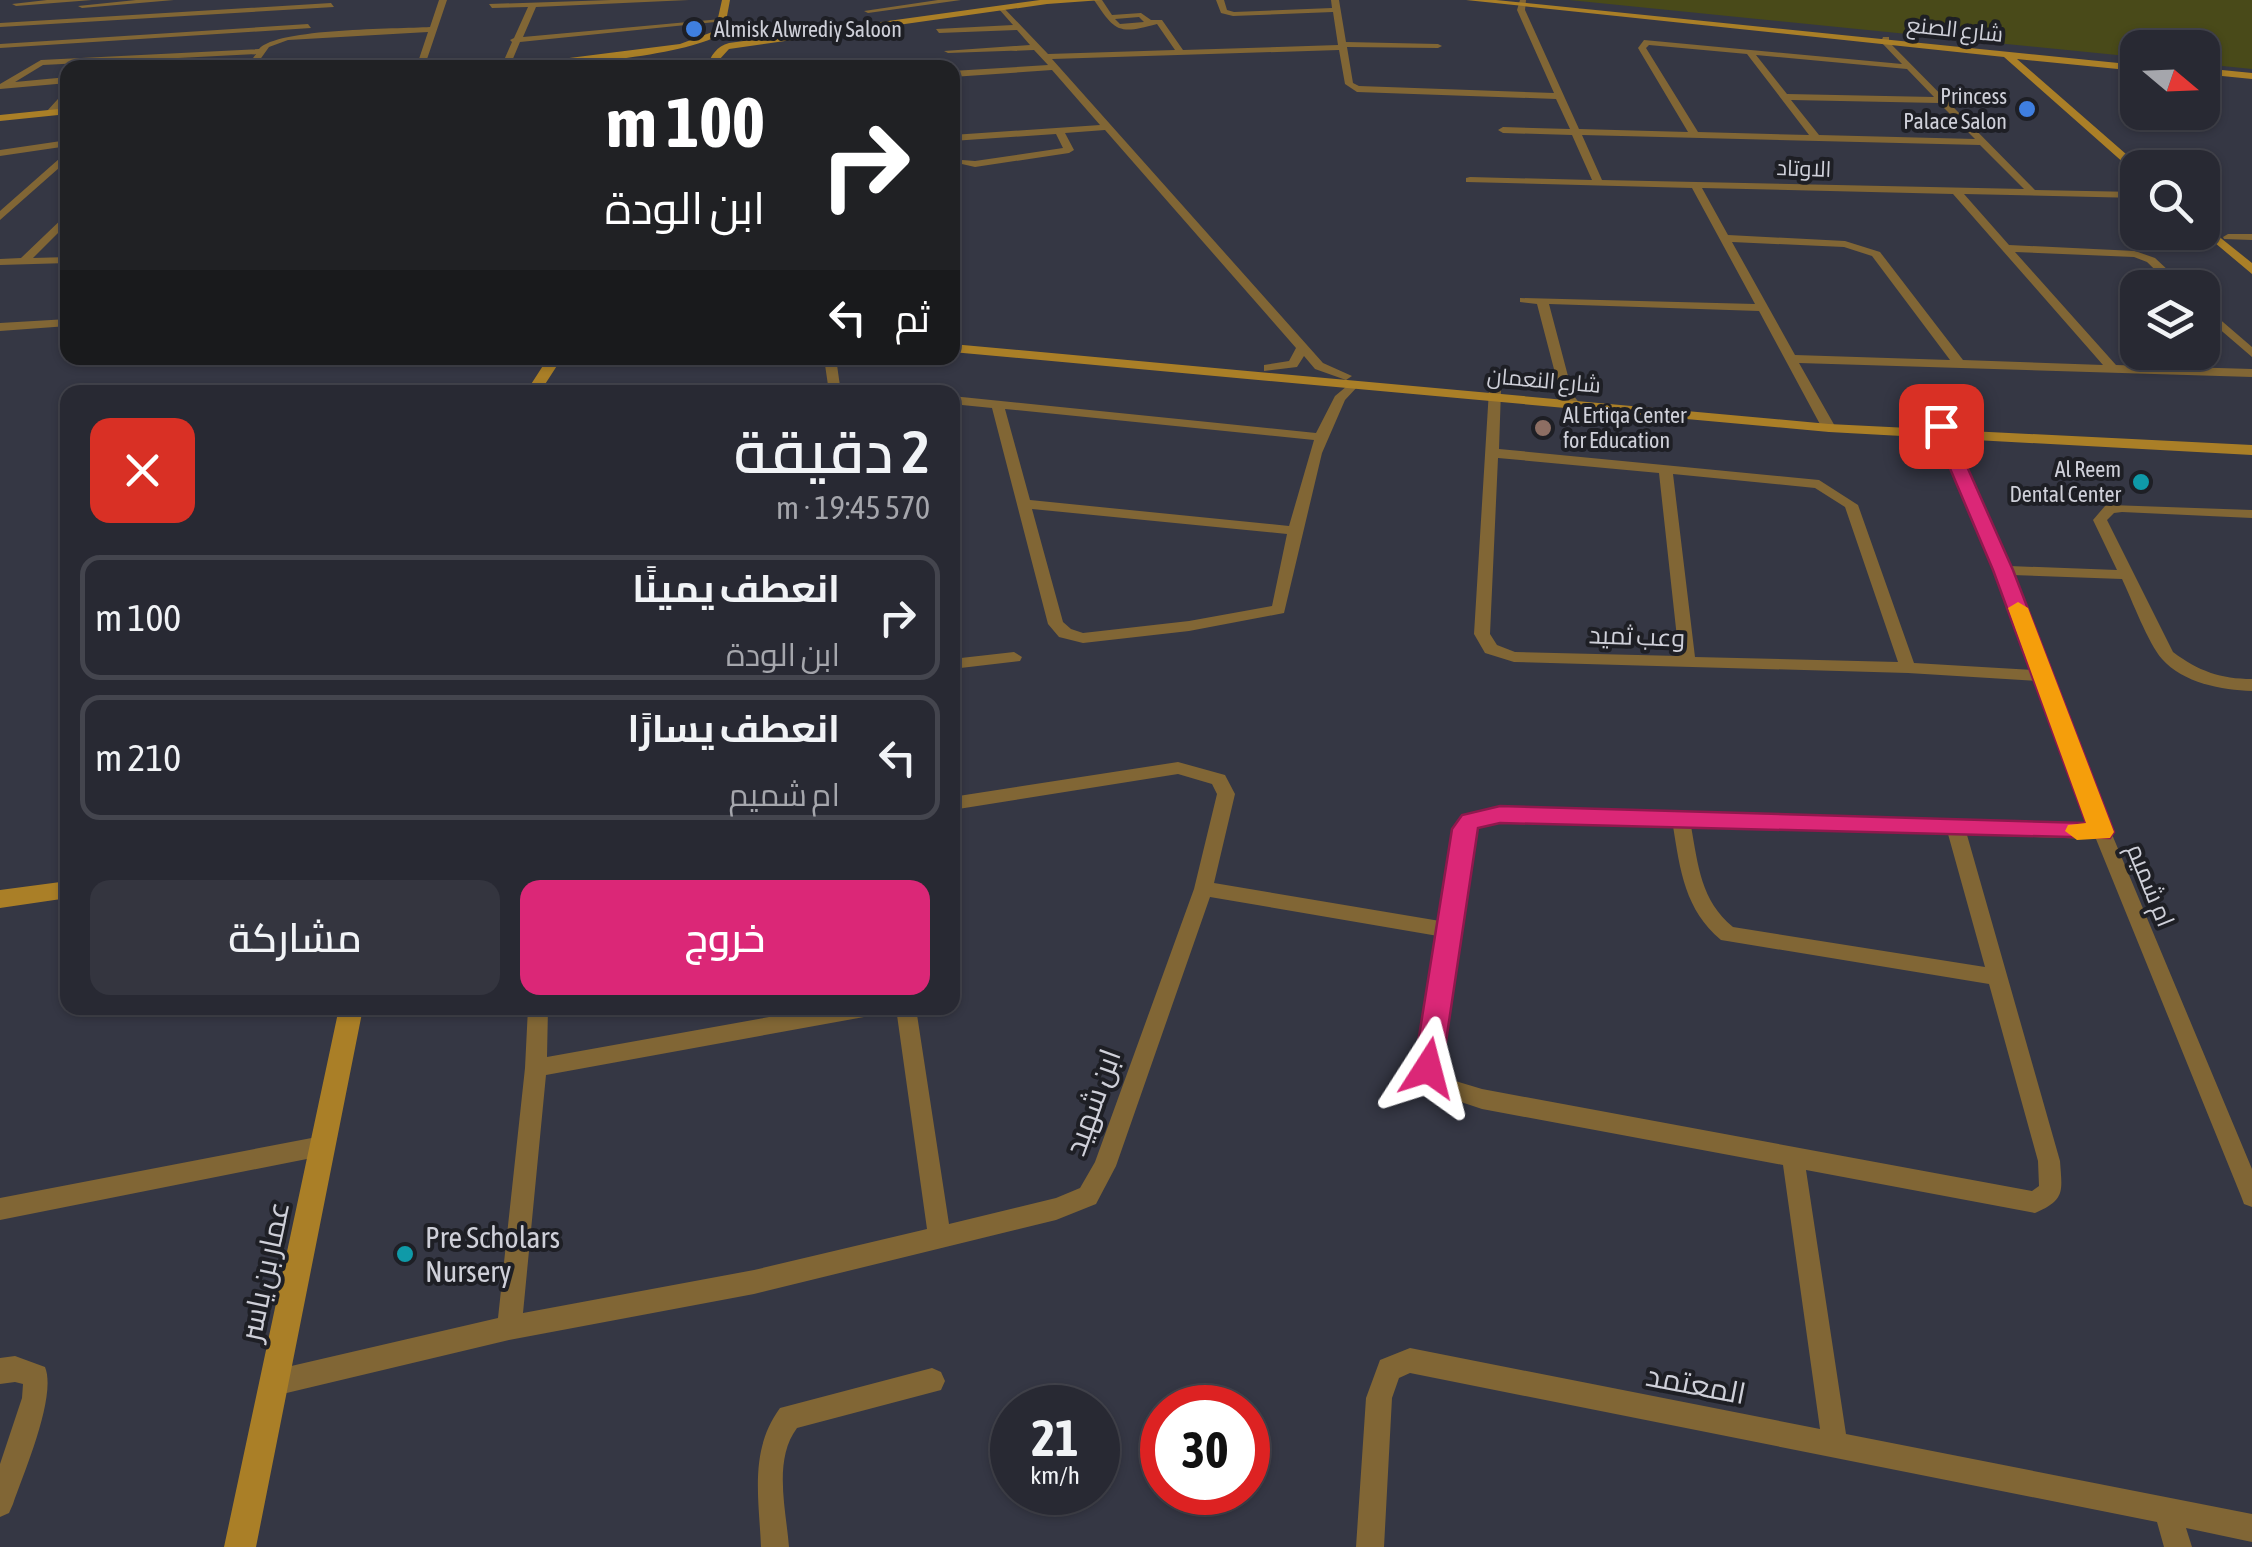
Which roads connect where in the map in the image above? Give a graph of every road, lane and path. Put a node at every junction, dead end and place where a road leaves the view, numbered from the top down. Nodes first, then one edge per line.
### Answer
1 (170, 0) edge
2 (216, 0) edge
3 (443, 0) edge
4 (685, 0) edge
5 (726, 0) edge
6 (912, 0) edge
7 (957, 0) edge
8 (1059, 0) edge
9 (1098, 0) edge
10 (1220, 0) edge
11 (1470, 0) edge
12 (1507, 0) edge
13 (609, 1) edge
14 (1045, 1) edge
15 (19, 2) edge
16 (86, 2) edge
17 (333, 3) edge
18 (1522, 3) edge
19 (532, 5) junction
20 (866, 5) edge
21 (1336, 5) edge
22 (492, 6) dead end
23 (1002, 8) junction
24 (221, 12) junction
25 (206, 13) junction
26 (0, 17) edge
27 (60, 21) junction
28 (878, 24) junction
29 (0, 25) edge
30 (308, 26) junction
31 (1020, 27) junction
32 (431, 29) junction
33 (939, 31) dead end
34 (204, 34) junction
35 (724, 37) junction
36 (299, 38) junction
37 (514, 40) junction
38 (1886, 40) junction
39 (34, 44) junction
40 (51, 44) junction
41 (704, 44) junction
42 (1342, 45) junction
43 (0, 46) edge
44 (1438, 46) dead end
45 (1037, 47) junction
46 (1749, 51) junction
47 (259, 52) junction
48 (1180, 52) junction
49 (948, 53) dead end
50 (2011, 53) junction
51 (182, 57) junction
52 (1046, 57) junction
53 (144, 60) edge
54 (179, 60) edge
55 (254, 60) edge
56 (422, 60) edge
57 (507, 60) edge
58 (597, 60) edge
59 (712, 60) edge
60 (714, 60) edge
61 (41, 63) junction
62 (60, 63) edge
63 (2120, 64) edge
64 (1056, 67) junction
65 (1908, 68) junction
66 (960, 73) edge
67 (2220, 75) edge
68 (2249, 78) edge
69 (60, 81) edge
70 (1, 87) edge
71 (1560, 96) junction
72 (1785, 96) junction
73 (60, 100) edge
74 (1940, 100) junction
75 (60, 112) edge
76 (50, 113) junction
77 (0, 118) edge
78 (1109, 127) junction
79 (1503, 130) dead end
80 (1059, 132) junction
81 (1578, 133) junction
82 (1695, 134) junction
83 (960, 138) edge
84 (1816, 138) junction
85 (1982, 142) junction
86 (60, 144) edge
87 (2126, 150) edge
88 (0, 153) edge
89 (2120, 153) edge
90 (960, 162) edge
91 (60, 168) edge
92 (1470, 180) dead end
93 (1598, 182) junction
94 (1696, 185) junction
95 (1957, 192) junction
96 (2033, 192) junction
97 (2120, 194) edge
98 (0, 218) edge
99 (60, 224) edge
100 (2220, 229) edge
101 (2228, 236) junction
102 (2252, 237) edge
103 (1724, 238) junction
104 (2220, 242) edge
105 (2007, 248) junction
106 (2252, 257) edge
107 (60, 260) edge
108 (24, 261) junction
109 (0, 262) edge
110 (2162, 270) edge
111 (2252, 270) edge
112 (1524, 300) dead end
113 (1542, 300) junction
114 (1764, 308) junction
115 (60, 323) edge
116 (2220, 324) edge
117 (0, 327) edge
118 (960, 340) edge
119 (1304, 347) junction
120 (960, 349) edge
121 (2252, 353) edge
122 (1793, 359) junction
123 (1958, 364) junction
124 (1268, 368) junction
125 (2112, 368) junction
126 (2252, 373) edge
127 (1350, 380) junction
128 (1320, 382) junction
129 (1494, 394) junction
130 (960, 401) edge
131 (1571, 401) junction
132 (996, 404) junction
133 (1332, 411) junction
134 (1826, 423) junction
135 (1943, 431) junction
136 (1320, 437) junction
137 (2252, 440) edge
138 (2252, 450) edge
139 (1493, 453) junction
140 (1666, 471) junction
141 (1024, 504) junction
142 (2252, 514) edge
143 (1297, 531) junction
144 (2003, 570) junction
145 (2128, 576) junction
146 (1014, 657) dead end
147 (960, 663) edge
148 (1688, 663) junction
149 (1908, 668) junction
150 (2044, 676) junction
151 (2252, 685) edge
152 (960, 803) edge
153 (1681, 820) junction
154 (1956, 829) junction
155 (2102, 832) junction
156 (60, 889) edge
157 (1202, 889) junction
158 (0, 899) edge
159 (1448, 930) junction
160 (1997, 977) junction
161 (350, 1015) edge
162 (538, 1015) edge
163 (826, 1015) edge
164 (907, 1015) edge
165 (536, 1068) junction
166 (322, 1146) junction
167 (1793, 1156) junction
168 (2252, 1196) edge
169 (0, 1209) edge
170 (940, 1239) junction
171 (510, 1328) junction
172 (0, 1371) edge
173 (932, 1381) dead end
174 (274, 1383) junction
175 (1835, 1445) junction
176 (0, 1504) edge
177 (2167, 1511) junction
178 (2252, 1528) edge
179 (240, 1547) edge
180 (775, 1547) edge
181 (1370, 1547) edge
182 (2178, 1547) edge

1 - 16 street
2 - 25 street
3 - 32 street
4 - 13 street
5 - 35 street
6 - 20 street
7 - 20 street
8 - 14 street
9 - 14 street
9 - 48 street
10 - 21 street
11 - 18 street, شارع الصنع
12 - 18 street, شارع الصنع
13 - 19 street
14 - 23 street
15 - 16 street
15 - 26 street
16 - 27 street
17 - 24 street
17 - 30 street
18 - 38 street, شارع الصنع
18 - 71 street
19 - 22 street
19 - 37 street
20 - 28 street
21 - 42 street
23 - 28 street
23 - 31 street
24 - 25 street
24 - 34 street
25 - 27 street
27 - 29 street
27 - 39 street
28 - 35 street
30 - 34 street
30 - 36 street
31 - 33 street
31 - 45 street
32 - 36 street
32 - 56 street
34 - 40 street
34 - 51 street
35 - 37 street
35 - 41 street
35 - 41 street
35 - 60 street
36 - 47 street
37 - 57 street
38 - 50 street, شارع الصنع
38 - 65 street
39 - 40 street
39 - 43 street
40 - 61 street
41 - 58 street
41 - 59 street
42 - 44 street
42 - 48 street
42 - 71 street
45 - 49 street
45 - 52 street
46 - 65 street
46 - 72 street
46 - 82 street
47 - 51 street
47 - 55 street
48 - 52 street
50 - 63 street, شارع الصنع
50 - 87 street
50 - 89 street
51 - 53 street
51 - 54 street
52 - 64 street
61 - 62 street
61 - 70 street
64 - 66 street
64 - 78 street
65 - 74 street
67 - 68 street
69 - 70 street
71 - 81 street
72 - 74 street
72 - 84 street
73 - 76 street
74 - 85 street
75 - 76 street
76 - 77 street
78 - 80 street
78 - 119 street
79 - 81 street
80 - 83 street
80 - 90 street
81 - 82 street
81 - 93 street
82 - 84 street
84 - 85 street
85 - 96 street
86 - 88 street
91 - 98 street
92 - 93 street, الاوتاد
93 - 94 street, الاوتاد
94 - 95 street, الاوتاد
94 - 103 street
95 - 96 street, الاوتاد
95 - 105 street
96 - 97 street, الاوتاد
99 - 108 street
100 - 101 street
101 - 102 street
101 - 106 street
103 - 114 street
103 - 123 street
104 - 111 street
105 - 110 street
105 - 125 street
107 - 108 street
108 - 109 street
112 - 113 street
113 - 114 street
113 - 131 street
114 - 122 street
115 - 117 street
116 - 121 street
118 - 124 street, شارع النعمان
119 - 124 street
119 - 127 street
120 - 128 street, شارع النعمان
122 - 123 street
122 - 134 street
123 - 125 street
124 - 127 street, شارع النعمان
125 - 126 street
127 - 128 street, شارع النعمان
127 - 129 street, شارع النعمان
127 - 133 street
128 - 133 street
129 - 131 street, شارع النعمان
129 - 139 street, وعب ثميد
130 - 132 street
131 - 134 street, شارع النعمان
132 - 136 street
132 - 141 street
133 - 136 street
134 - 135 street, شارع النعمان
135 - 137 street, شارع النعمان
135 - 138 street, شارع النعمان
135 - 144 street, ام شميم
136 - 143 street
139 - 140 street
139 - 148 street, وعب ثميد
140 - 148 street
140 - 149 street
141 - 143 street
141 - 143 street
142 - 145 street
144 - 145 street
144 - 150 street, ام شميم
145 - 151 street
146 - 147 street
148 - 149 street, وعب ثميد
149 - 150 street, وعب ثميد
150 - 155 street, ام شميم
152 - 157 street, ابن شهيد
153 - 154 street
153 - 159 street
153 - 160 street
154 - 155 street
154 - 160 street
155 - 168 street, ام شميم
156 - 158 street
157 - 159 street
157 - 170 street, ابن شهيد
159 - 167 street
160 - 167 street
161 - 166 street, عمار بن ياسر
162 - 165 street
163 - 165 street
164 - 170 street
165 - 171 street
166 - 169 street
166 - 174 street, عمار بن ياسر
167 - 175 street
170 - 171 street, ابن شهيد
171 - 174 street, ابن شهيد
172 - 176 street
173 - 180 street
174 - 179 street, عمار بن ياسر
175 - 177 street, المعتمد
175 - 181 street, المعتمد
177 - 178 street, المعتمد
177 - 182 street

